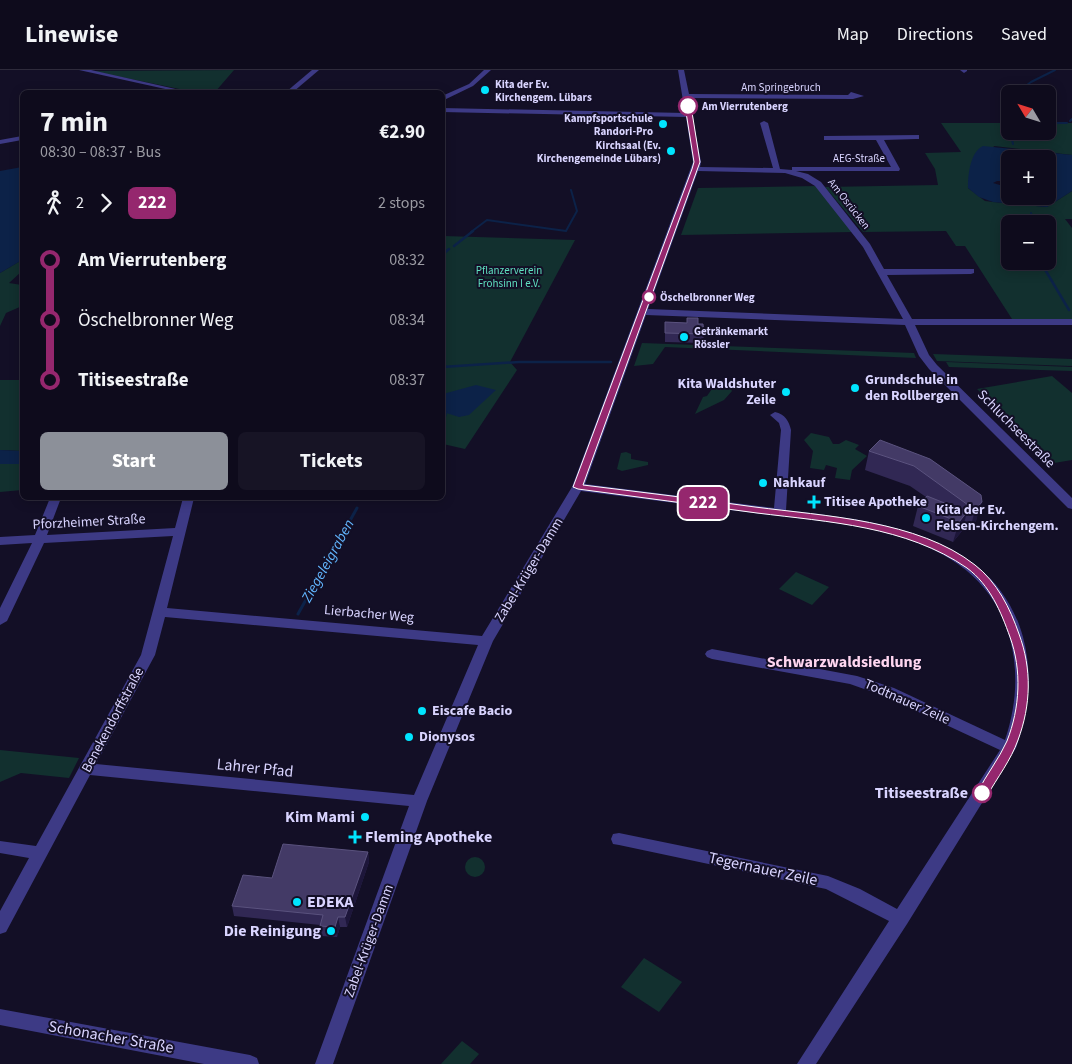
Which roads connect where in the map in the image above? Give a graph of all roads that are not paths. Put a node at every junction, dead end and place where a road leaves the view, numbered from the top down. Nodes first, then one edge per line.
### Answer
1 (82, 70) edge
2 (316, 70) edge
3 (488, 70) edge
4 (681, 70) edge
5 (177, 90) edge
6 (291, 90) edge
7 (852, 97) dead end
8 (445, 98) edge
9 (687, 98) junction
10 (445, 110) edge
11 (690, 116) junction
12 (764, 123) dead end
13 (916, 137) dead end
14 (20, 138) edge
15 (827, 138) dead end
16 (878, 138) junction
17 (0, 142) edge
18 (695, 169) junction
19 (781, 170) junction
20 (971, 271) dead end
21 (883, 272) junction
22 (643, 312) junction
23 (909, 322) junction
24 (1072, 322) edge
25 (775, 415) dead end
26 (578, 487) junction
27 (54, 500) edge
28 (188, 500) edge
29 (1072, 505) edge
30 (780, 512) junction
31 (180, 532) junction
32 (40, 539) junction
33 (0, 541) edge
34 (160, 612) junction
35 (0, 621) edge
36 (486, 642) junction
37 (712, 654) dead end
38 (1009, 748) junction
39 (88, 769) junction
40 (419, 802) junction
41 (619, 839) dead end
42 (0, 847) edge
43 (40, 853) junction
44 (900, 919) junction
45 (0, 927) edge
46 (0, 1017) edge
47 (250, 1064) edge
48 (324, 1064) edge
49 (806, 1064) edge

1 - 5 street
2 - 6 street
3 - 8 street
4 - 9 street, Zabel-Krüger-Damm
7 - 9 street, Am Springebruch
9 - 11 street, Zabel-Krüger-Damm
10 - 11 street
11 - 18 street, Zabel-Krüger-Damm
12 - 19 street
13 - 16 street, AEG-Straße
14 - 17 street
15 - 16 street, AEG-Straße
16 - 19 street, AEG-Straße
18 - 19 street, Am Osrücken
18 - 22 street, Zabel-Krüger-Damm
19 - 21 street, Am Osrücken
20 - 21 street
21 - 23 street, Am Osrücken
22 - 23 street
22 - 26 street, Zabel-Krüger-Damm
23 - 24 street
23 - 29 street, Schluchseestraße
25 - 30 street
26 - 30 street
26 - 36 street, Zabel-Krüger-Damm
27 - 32 street
28 - 31 street, Benekendorffstraße
30 - 38 street
31 - 32 street, Pforzheimer Straße
31 - 34 street, Benekendorffstraße
32 - 33 street, Pforzheimer Straße
32 - 35 street
34 - 36 street, Lierbacher Weg
34 - 39 street, Benekendorffstraße
36 - 40 street, Zabel-Krüger-Damm
37 - 38 street, Todtnauer Zeile
38 - 44 street
39 - 40 street, Lahrer Pfad
39 - 43 street, Benekendorffstraße
40 - 48 street, Zabel-Krüger-Damm
41 - 44 street, Tegernauer Zeile
42 - 43 street
43 - 45 street, Benekendorffstraße
44 - 49 street
46 - 47 street, Schonacher Straße

